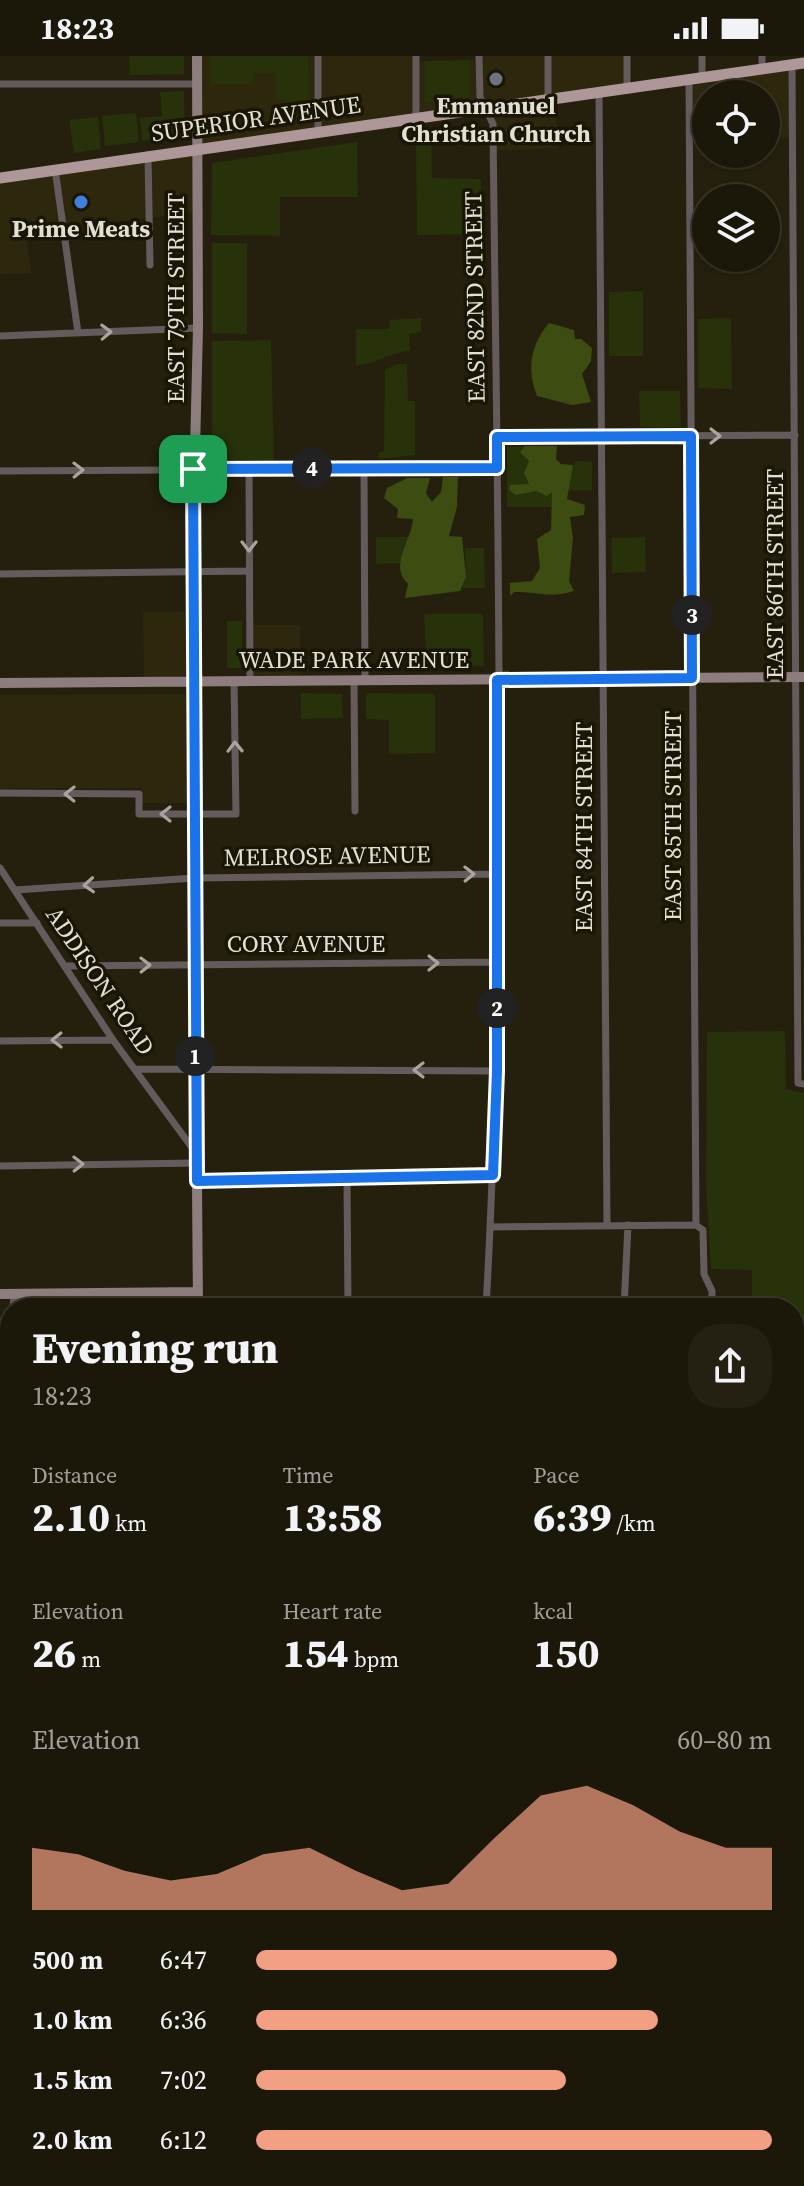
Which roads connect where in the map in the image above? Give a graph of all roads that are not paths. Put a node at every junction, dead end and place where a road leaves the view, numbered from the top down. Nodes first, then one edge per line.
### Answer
1 (197, 56) edge
2 (318, 56) edge
3 (416, 56) edge
4 (479, 56) edge
5 (548, 56) edge
6 (627, 56) edge
7 (702, 56) edge
8 (762, 62) edge
9 (798, 64) edge
10 (702, 77) junction
11 (689, 79) junction
12 (0, 84) edge
13 (197, 84) junction
14 (627, 88) junction
15 (599, 92) junction
16 (548, 99) junction
17 (485, 109) junction
18 (416, 119) junction
19 (318, 133) junction
20 (197, 149) junction
21 (148, 155) junction
22 (55, 169) junction
23 (0, 178) edge
24 (150, 265) dead end
25 (198, 328) junction
26 (78, 333) junction
27 (0, 336) edge
28 (795, 435) junction
29 (691, 436) junction
30 (497, 437) junction
31 (602, 437) junction
32 (364, 467) junction
33 (249, 468) junction
34 (497, 468) junction
35 (193, 469) junction
36 (0, 471) edge
37 (192, 571) junction
38 (249, 571) junction
39 (0, 574) edge
40 (800, 677) edge
41 (603, 678) junction
42 (692, 678) junction
43 (250, 680) junction
44 (360, 680) junction
45 (497, 680) junction
46 (193, 681) junction
47 (234, 681) junction
48 (0, 683) edge
49 (800, 754) edge
50 (0, 793) edge
51 (355, 811) dead end
52 (194, 814) junction
53 (800, 832) edge
54 (0, 868) edge
55 (497, 874) junction
56 (195, 878) junction
57 (15, 890) junction
58 (0, 923) edge
59 (37, 923) junction
60 (802, 932) edge
61 (497, 962) junction
62 (197, 964) junction
63 (67, 966) junction
64 (802, 1001) edge
65 (113, 1040) junction
66 (0, 1041) edge
67 (135, 1069) junction
68 (195, 1069) junction
69 (497, 1071) junction
70 (801, 1084) edge
71 (197, 1159) junction
72 (0, 1166) edge
73 (493, 1175) junction
74 (347, 1179) junction
75 (197, 1181) junction
76 (607, 1225) junction
77 (628, 1225) junction
78 (696, 1225) junction
79 (490, 1227) junction
80 (198, 1292) junction
81 (104, 1293) junction
82 (0, 1294) edge
83 (14, 1294) junction
84 (14, 1298) edge
85 (104, 1298) edge
86 (198, 1298) edge
87 (348, 1298) edge
88 (486, 1298) edge
89 (624, 1298) edge
90 (712, 1298) edge

1 - 13 main road, EAST 79TH STREET
2 - 19 street
3 - 18 street
4 - 17 street, EAST 82ND STREET
5 - 16 street
6 - 14 street
7 - 10 street
8 - 9 main road, SUPERIOR AVENUE
8 - 10 main road, SUPERIOR AVENUE
9 - 28 street, EAST 86TH STREET
10 - 11 main road, SUPERIOR AVENUE
11 - 14 main road, SUPERIOR AVENUE
11 - 29 street, EAST 85TH STREET
12 - 13 street
13 - 20 main road, EAST 79TH STREET
14 - 15 main road, SUPERIOR AVENUE
15 - 16 main road, SUPERIOR AVENUE
15 - 31 street, EAST 84TH STREET
16 - 17 main road, SUPERIOR AVENUE
17 - 18 main road, SUPERIOR AVENUE
17 - 30 street, EAST 82ND STREET
18 - 19 main road, SUPERIOR AVENUE
19 - 20 main road, SUPERIOR AVENUE
20 - 21 main road, SUPERIOR AVENUE
20 - 25 main road, EAST 79TH STREET
21 - 22 main road, SUPERIOR AVENUE
21 - 24 street
22 - 23 main road, SUPERIOR AVENUE
22 - 26 street
26 -> 25 street
25 - 35 main road, EAST 79TH STREET
26 - 27 street
29 -> 28 street
28 - 40 street, EAST 86TH STREET
29 - 31 street
29 - 42 street, EAST 85TH STREET
30 - 31 street
30 - 34 street, EAST 82ND STREET
31 - 41 street, EAST 84TH STREET
32 - 33 street
32 - 34 street
32 - 44 street
33 - 35 street
33 -> 38 street
34 - 45 street, EAST 82ND STREET
36 -> 35 street
35 - 37 main road, EAST 79TH STREET
37 - 38 street
37 - 39 street
37 - 46 main road, EAST 79TH STREET
38 - 43 street
40 - 42 main road, WADE PARK AVENUE
40 - 49 street, EAST 86TH STREET
41 - 42 main road, WADE PARK AVENUE
41 - 45 main road, WADE PARK AVENUE
41 - 76 street, EAST 84TH STREET
42 - 78 street, EAST 85TH STREET
43 - 44 main road, WADE PARK AVENUE
43 - 47 main road, WADE PARK AVENUE
44 - 45 main road, WADE PARK AVENUE
44 - 51 street
45 - 55 street, EAST 82ND STREET
46 - 47 main road, WADE PARK AVENUE
46 - 48 main road, WADE PARK AVENUE
46 - 52 main road, EAST 79TH STREET
52 -> 47 street
49 - 53 street, EAST 86TH STREET
52 -> 50 street
52 - 56 main road, EAST 79TH STREET
53 - 60 street, EAST 86TH STREET
54 - 57 street, ADDISON ROAD
56 -> 55 street, MELROSE AVENUE
55 - 61 street, EAST 82ND STREET
56 -> 57 street, MELROSE AVENUE
56 - 62 main road, EAST 79TH STREET
57 - 59 street, ADDISON ROAD
58 - 59 street
59 - 63 street, ADDISON ROAD
60 - 64 street, EAST 86TH STREET
62 -> 61 street, CORY AVENUE
61 - 69 street, EAST 82ND STREET
63 -> 62 street, CORY AVENUE
62 - 68 main road, EAST 79TH STREET
63 - 65 street, ADDISON ROAD
64 - 70 street, EAST 86TH STREET
65 -> 66 street
65 - 67 street, ADDISON ROAD
67 - 68 street
67 - 71 street, ADDISON ROAD
69 -> 68 street
68 - 71 main road, EAST 79TH STREET
69 - 73 street, EAST 82ND STREET
72 -> 71 street
71 - 75 main road, EAST 79TH STREET
73 - 74 street
73 - 79 street, EAST 82ND STREET
74 - 75 street
74 - 87 street
75 - 80 main road, EAST 79TH STREET
76 - 77 street
76 - 79 street
77 - 78 street
77 - 89 street
78 - 90 street, EAST 85TH STREET
79 - 88 street, EAST 82ND STREET
80 - 81 main road
80 - 86 main road, EAST 79TH STREET
81 - 83 main road
81 - 85 street
82 - 83 main road
83 - 84 street

